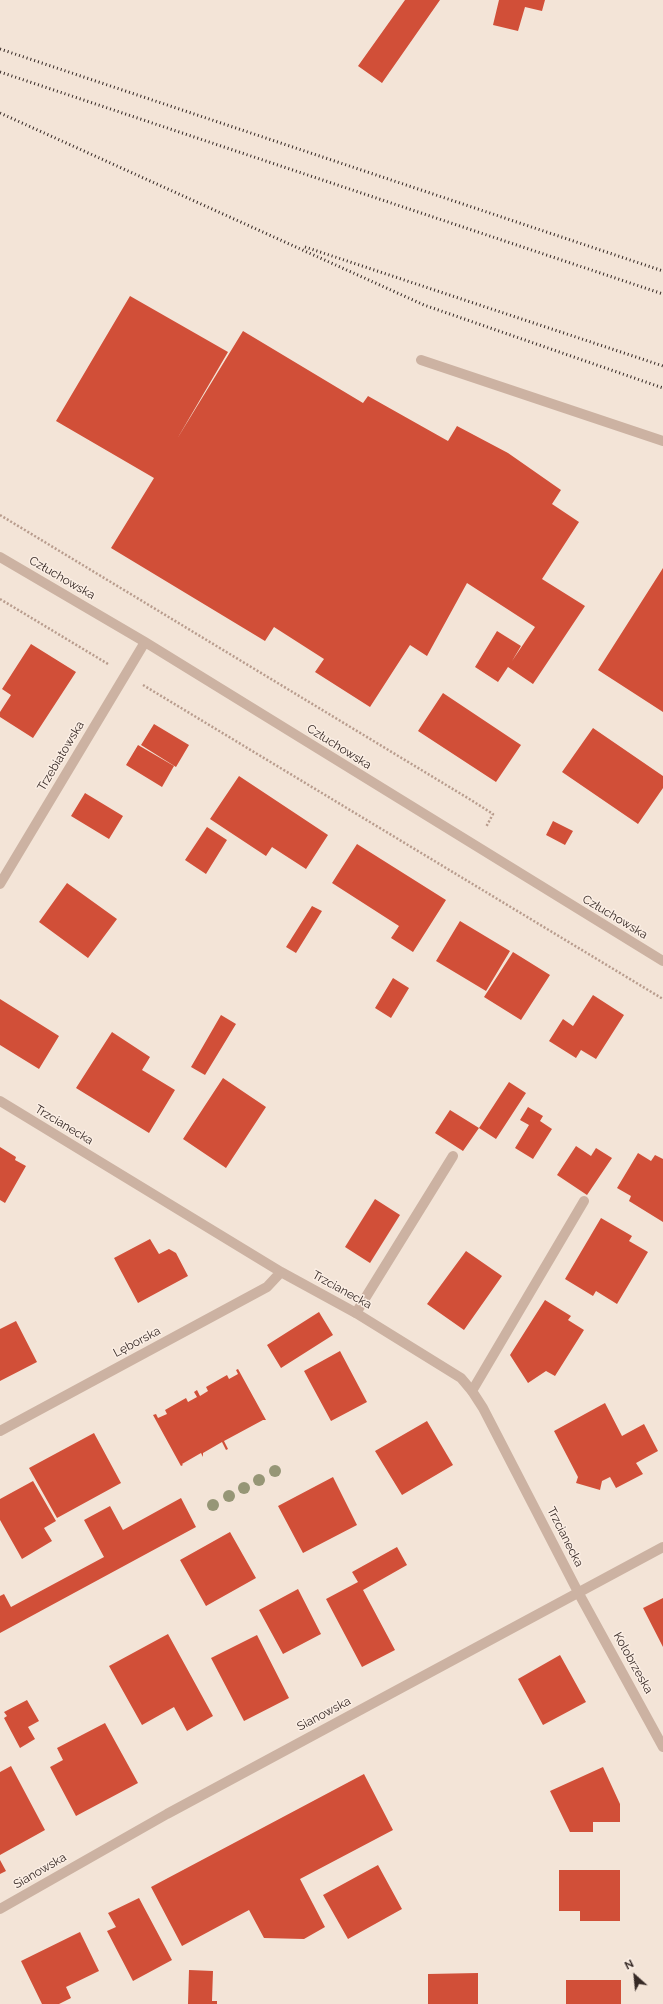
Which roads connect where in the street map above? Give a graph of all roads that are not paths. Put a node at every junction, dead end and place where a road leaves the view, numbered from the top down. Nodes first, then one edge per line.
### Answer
1 (421, 360) dead end
2 (663, 441) edge
3 (0, 557) edge
4 (144, 642) junction
5 (0, 884) edge
6 (663, 961) edge
7 (0, 1101) edge
8 (453, 1156) dead end
9 (584, 1201) dead end
10 (281, 1272) junction
11 (356, 1312) junction
12 (472, 1391) junction
13 (0, 1431) edge
14 (663, 1547) edge
15 (578, 1592) junction
16 (663, 1747) edge
17 (0, 1909) edge

1 - 2 street
3 - 4 street, Człuchowska
4 - 5 street, Trzebiatowska
4 - 6 street, Człuchowska
7 - 10 street, Trzcianecka
8 - 11 street
9 - 12 street
10 - 11 street, Trzcianecka
10 - 13 street, Lęborska
11 - 12 street, Trzcianecka
12 - 15 street, Trzcianecka
14 - 15 street, Sianowska
15 - 16 street, Kołobrzeska
15 - 17 street, Sianowska

